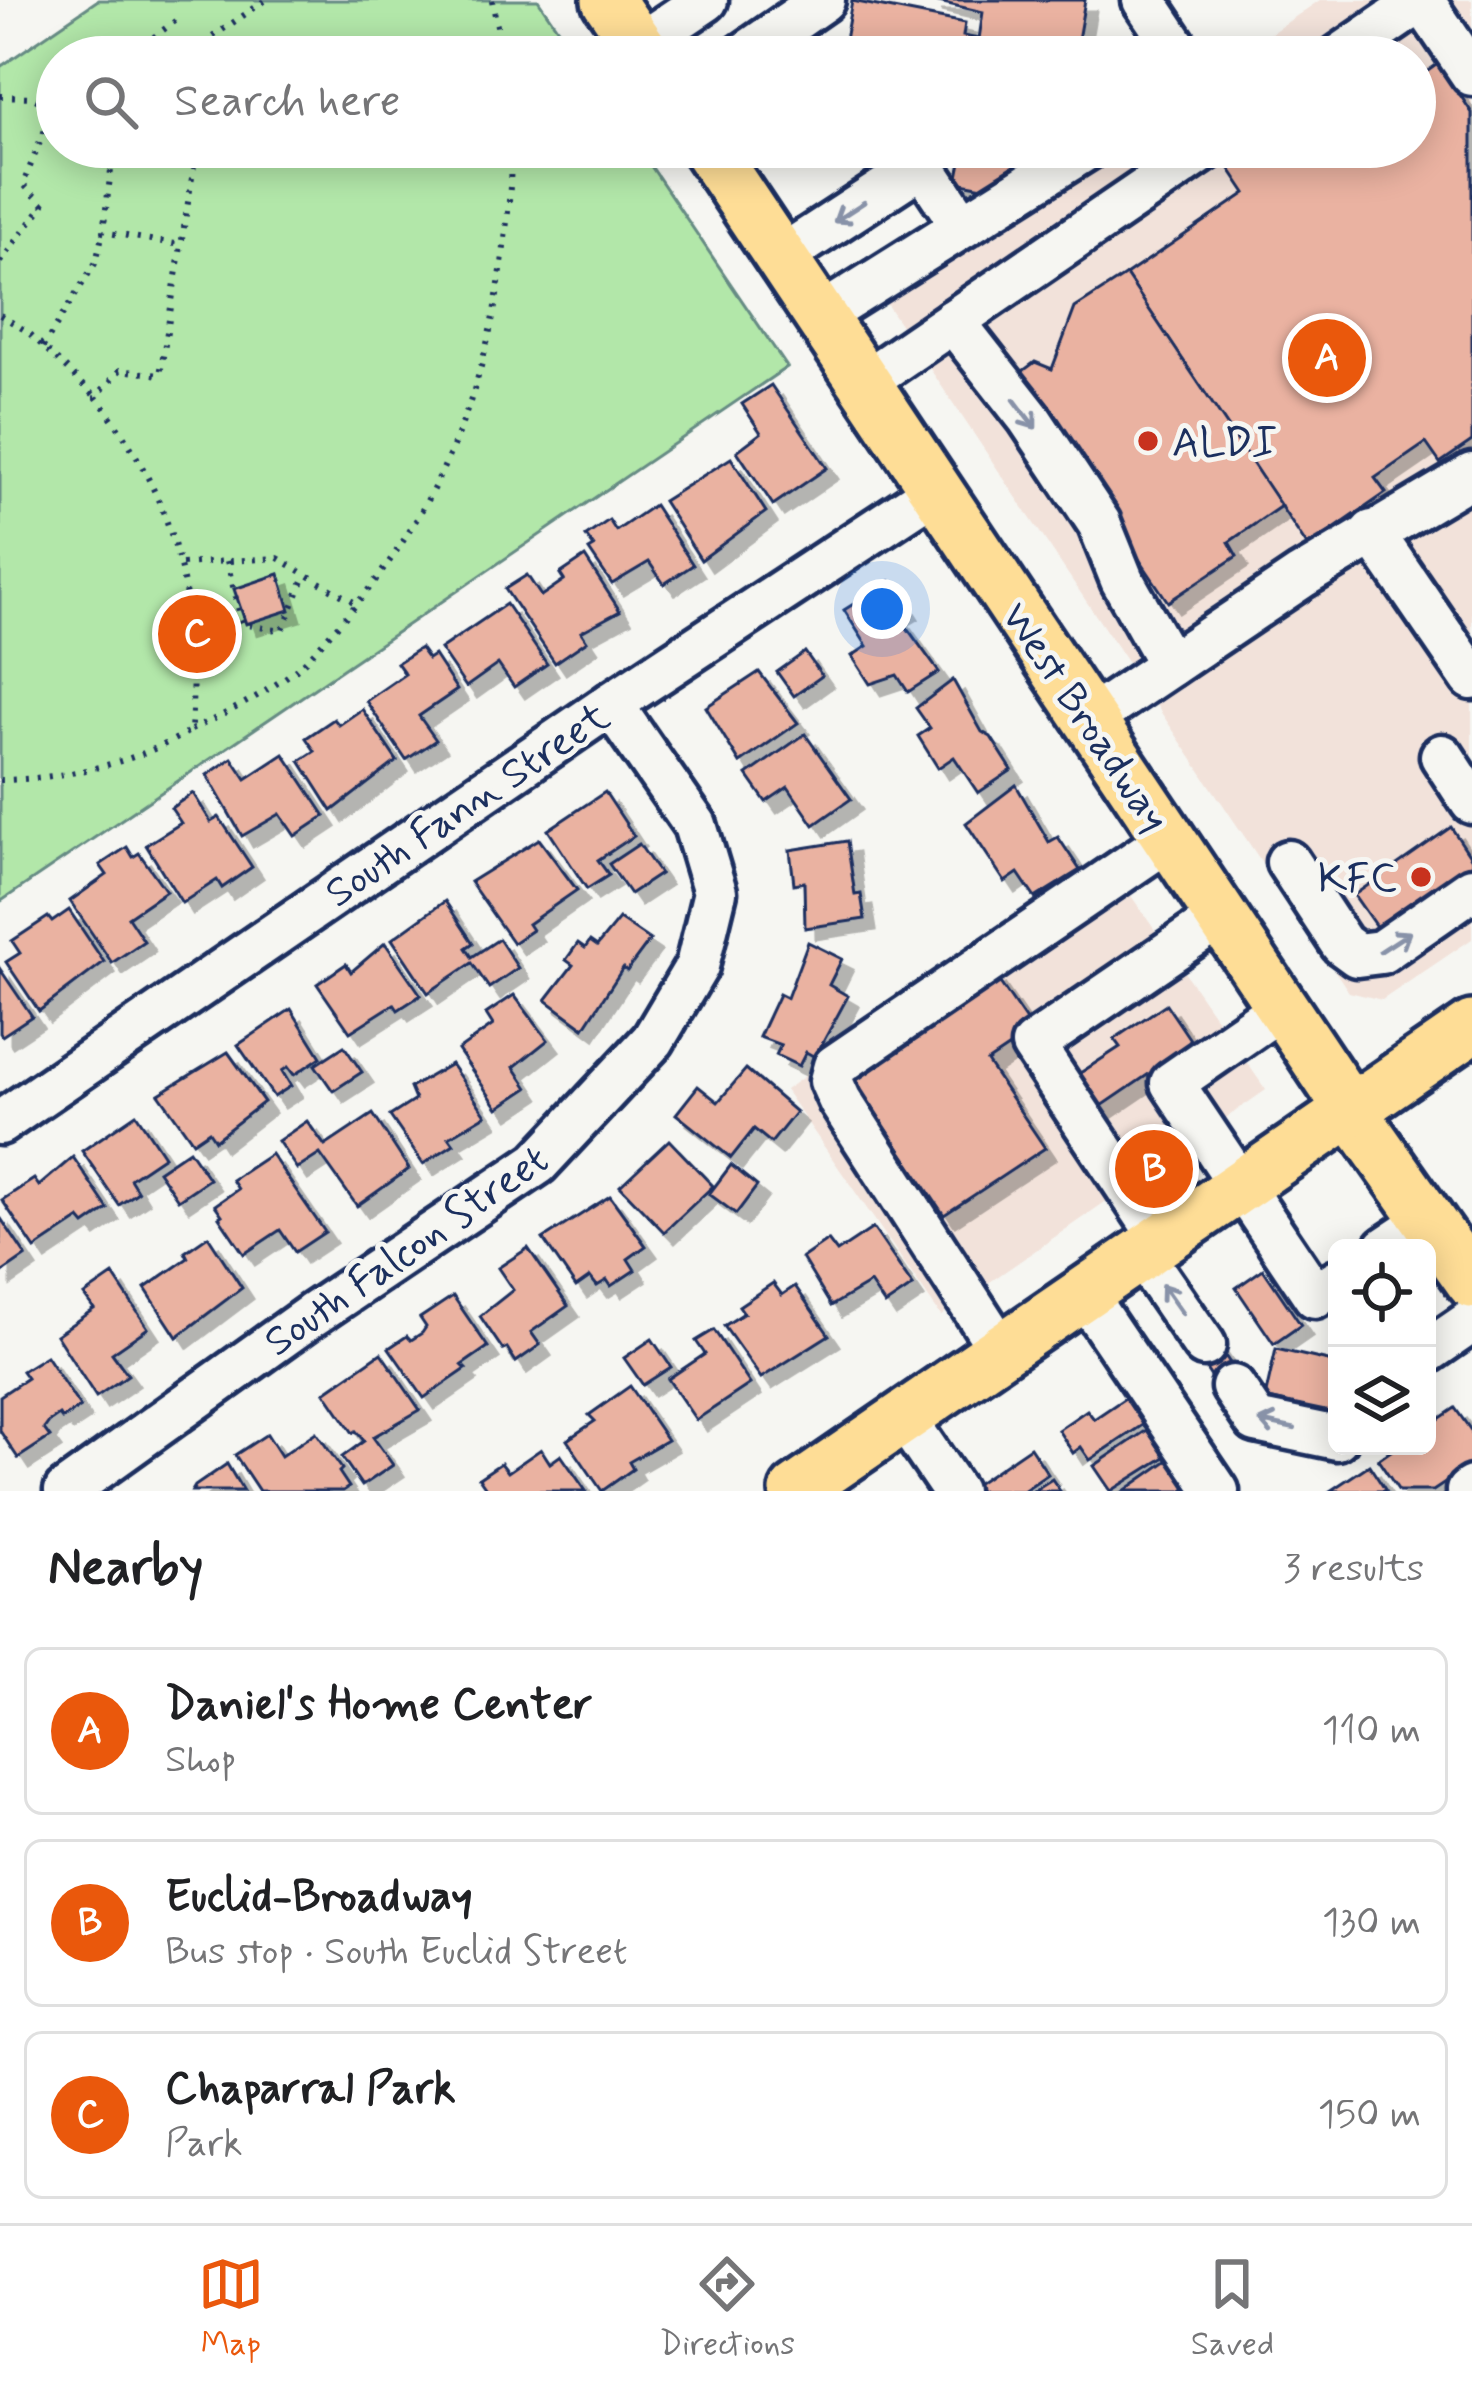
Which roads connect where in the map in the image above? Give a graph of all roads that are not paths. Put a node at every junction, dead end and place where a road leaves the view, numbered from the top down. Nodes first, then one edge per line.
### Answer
1 (608, 0) edge
2 (706, 0) edge
3 (823, 0) edge
4 (1144, 0) edge
5 (633, 36) edge
6 (662, 36) edge
7 (771, 36) edge
8 (1168, 36) edge
9 (1370, 36) edge
10 (1472, 74) edge
11 (721, 168) edge
12 (916, 168) edge
13 (925, 168) edge
14 (1058, 168) edge
15 (1177, 168) edge
16 (962, 225) junction
17 (781, 257) junction
18 (820, 316) junction
19 (953, 321) junction
20 (864, 382) junction
21 (1472, 476) edge
22 (936, 490) junction
23 (1372, 532) junction
24 (1170, 665) junction
25 (1472, 678) edge
26 (611, 704) junction
27 (1090, 719) junction
28 (1442, 756) dead end
29 (1472, 802) edge
30 (1169, 839) junction
31 (1288, 862) dead end
32 (1472, 889) edge
33 (1222, 917) junction
34 (1282, 1007) junction
35 (1472, 1027) edge
36 (1350, 1109) junction
37 (0, 1123) edge
38 (1239, 1184) junction
39 (1428, 1220) junction
40 (1400, 1239) edge
41 (1150, 1245) junction
42 (1472, 1282) edge
43 (1328, 1287) edge
44 (1082, 1291) junction
45 (1472, 1321) edge
46 (1204, 1345) dead end
47 (1434, 1347) edge
48 (1000, 1349) junction
49 (1233, 1388) dead end
50 (903, 1416) junction
51 (1328, 1436) edge
52 (66, 1491) edge
53 (796, 1491) edge
54 (954, 1491) edge
55 (1217, 1491) edge

1 - 5 main road
2 - 6 street
3 - 7 street
4 - 8 street
9 - 10 street
11 - 17 main road, West Broadway
12 -> 17 street
16 -> 13 street
14 - 16 street
15 - 19 street
16 - 18 street
17 - 18 main road, West Broadway
18 - 20 main road, West Broadway
19 - 20 street
19 -> 24 street
20 - 22 main road, West Broadway
21 - 23 street
22 - 26 street, South Fann Street
22 - 27 main road, West Broadway
23 - 24 street
23 - 25 street
24 - 27 street
26 - 37 street, South Fann Street
26 - 52 street, South Falcon Street
27 - 30 main road, West Broadway
28 - 29 street
30 - 33 main road, West Broadway
30 - 48 street
31 -> 32 street
33 - 34 main road, West Broadway
33 - 41 street
34 - 36 main road, West Broadway
34 - 38 street
35 - 36 main road
36 - 38 main road
36 - 39 main road, West Broadway
38 - 41 main road
38 - 43 street
39 - 40 street
39 - 42 main road, West Broadway
41 - 44 main road
46 -> 41 street
44 - 48 main road
44 - 55 street
45 - 47 street
48 - 50 main road
51 -> 49 street
50 - 53 main road
50 - 54 street

